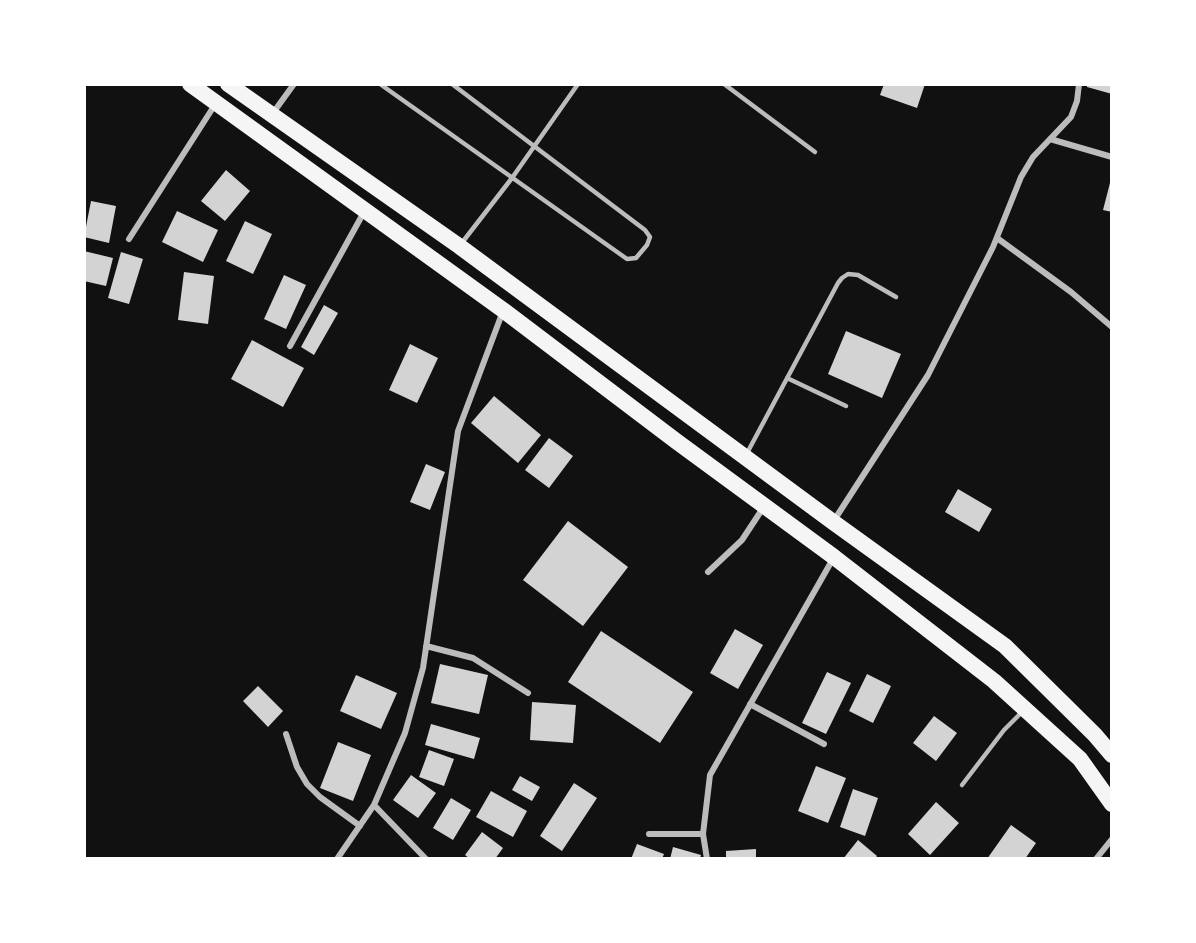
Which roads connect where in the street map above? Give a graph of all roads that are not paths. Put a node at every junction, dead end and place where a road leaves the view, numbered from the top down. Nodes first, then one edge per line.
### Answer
1 (190, 84) edge
2 (228, 84) edge
3 (294, 84) edge
4 (380, 84) edge
5 (452, 84) edge
6 (578, 84) edge
7 (724, 84) edge
8 (1079, 84) edge
9 (217, 103) junction
10 (271, 116) junction
11 (1050, 139) junction
12 (533, 147) junction
13 (814, 152) dead end
14 (1112, 157) edge
15 (512, 178) junction
16 (366, 209) junction
17 (997, 238) junction
18 (129, 239) dead end
19 (459, 246) junction
20 (896, 297) dead end
21 (503, 310) junction
22 (1112, 327) edge
23 (290, 346) dead end
24 (787, 378) junction
25 (846, 406) dead end
26 (745, 458) junction
27 (765, 505) junction
28 (833, 522) junction
29 (834, 557) junction
30 (708, 572) dead end
31 (426, 646) junction
32 (528, 693) dead end
33 (750, 704) junction
34 (1024, 709) junction
35 (286, 734) dead end
36 (824, 744) dead end
37 (1112, 755) edge
38 (962, 785) dead end
39 (1112, 804) edge
40 (374, 806) junction
41 (360, 826) junction
42 (649, 834) dead end
43 (703, 834) junction
44 (1112, 839) edge
45 (337, 859) edge
46 (426, 859) edge
47 (707, 859) edge
48 (1095, 859) edge

1 - 9 highway
2 - 10 highway
3 - 10 street
4 - 15 lane
5 - 12 lane
6 - 12 lane
7 - 13 lane
8 - 11 street
9 - 16 highway
9 - 18 street
10 - 19 highway
11 - 14 street
11 - 17 street
12 - 15 lane
12 - 15 lane
15 - 19 lane
16 - 21 highway
16 - 23 street
17 - 22 street
17 - 28 street
19 - 26 highway
20 - 24 lane
21 - 27 highway
21 - 31 street
24 - 25 lane
24 - 26 lane
26 - 28 highway
27 - 29 highway
27 - 30 street
28 - 37 highway
29 - 33 street
29 - 34 highway
31 - 32 street
31 - 40 street
33 - 36 street
33 - 43 street
34 - 38 lane
34 - 39 highway
35 - 41 street
40 - 41 street
40 - 46 street
41 - 45 street
42 - 43 street
43 - 47 street
44 - 48 street

